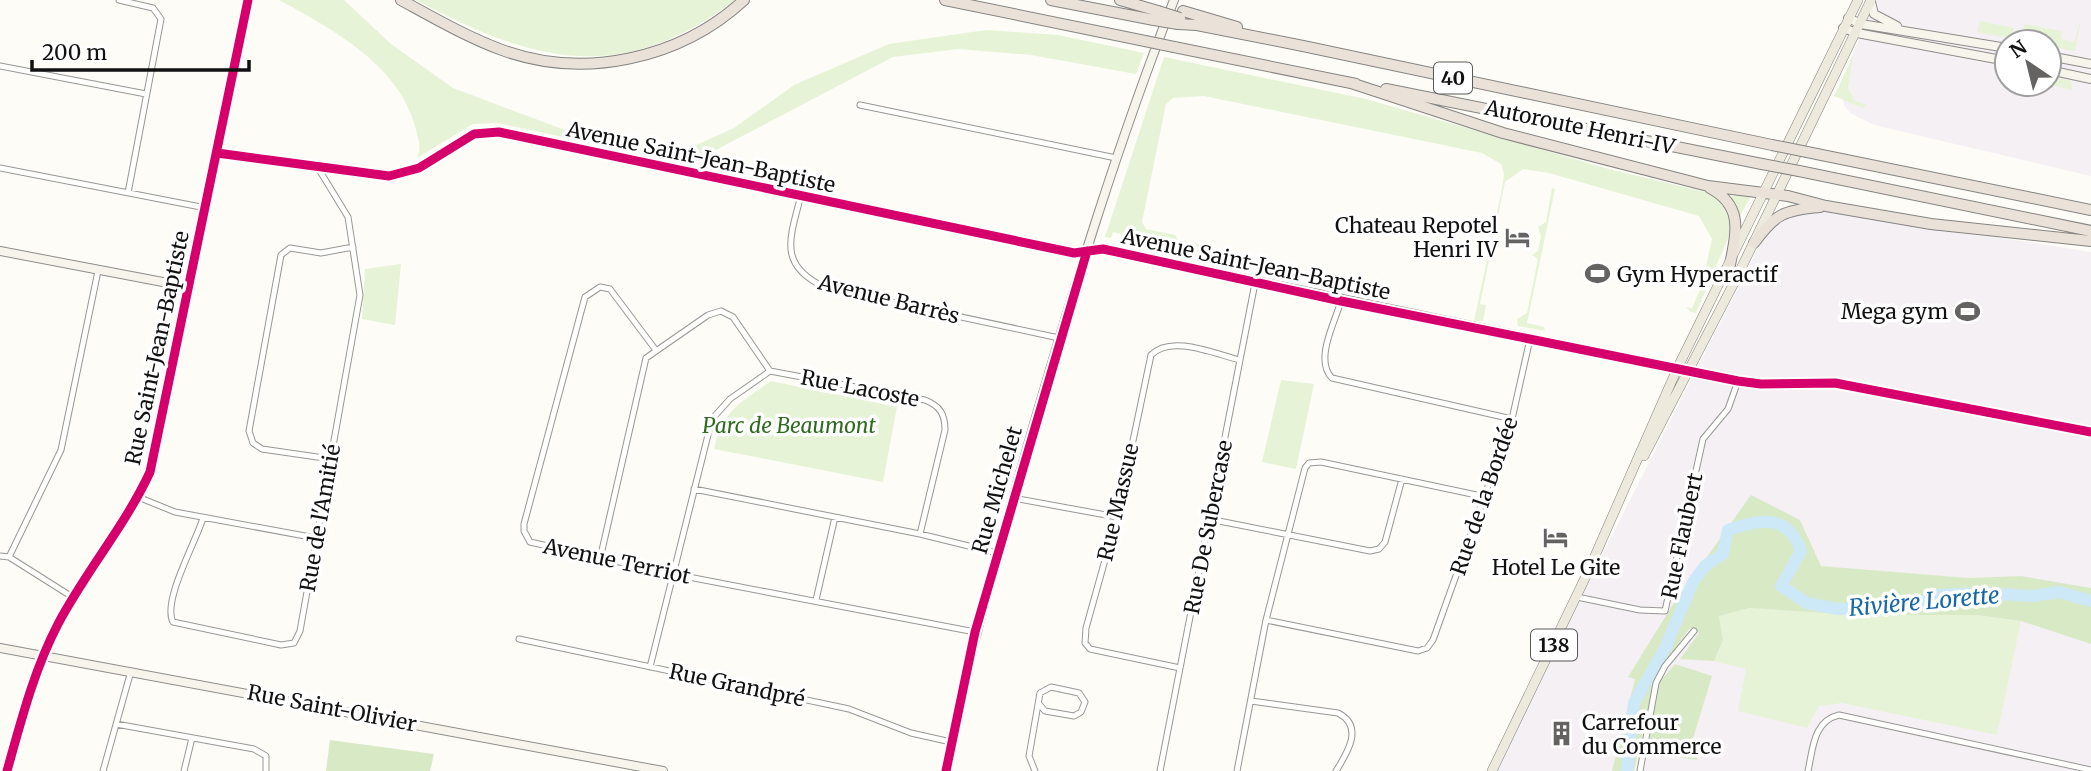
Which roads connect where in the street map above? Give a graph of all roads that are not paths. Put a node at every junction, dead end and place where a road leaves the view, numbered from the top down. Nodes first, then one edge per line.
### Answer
1 (119, 0) edge
2 (248, 0) edge
3 (401, 0) edge
4 (744, 0) edge
5 (946, 0) edge
6 (1051, 0) edge
7 (1120, 0) edge
8 (1142, 0) edge
9 (1174, 0) edge
10 (1858, 0) edge
11 (1871, 1) edge
12 (1157, 12) junction
13 (1180, 18) junction
14 (1846, 23) junction
15 (1859, 28) junction
16 (1903, 29) junction
17 (1993, 45) edge
18 (1303, 46) junction
19 (1993, 58) edge
20 (2063, 59) edge
21 (2091, 64) edge
22 (0, 66) edge
23 (2063, 73) edge
24 (2091, 79) edge
25 (1351, 83) junction
26 (146, 94) junction
27 (860, 105) dead end
28 (217, 153) junction
29 (1116, 158) junction
30 (0, 168) edge
31 (318, 168) junction
32 (1708, 186) junction
33 (128, 193) junction
34 (1763, 193) junction
35 (801, 195) junction
36 (1777, 195) junction
37 (1826, 206) junction
38 (206, 208) junction
39 (2091, 209) edge
40 (2091, 231) edge
41 (2091, 241) edge
42 (1754, 243) junction
43 (352, 247) junction
44 (0, 251) edge
45 (1087, 251) junction
46 (1730, 265) junction
47 (98, 271) junction
48 (1255, 283) junction
49 (189, 287) junction
50 (1341, 301) junction
51 (1059, 338) junction
52 (1530, 339) junction
53 (655, 349) junction
54 (1240, 360) junction
55 (1676, 369) junction
56 (1689, 371) junction
57 (770, 372) junction
58 (1738, 381) junction
59 (1512, 419) junction
60 (2091, 432) edge
61 (331, 459) junction
62 (1402, 480) junction
63 (694, 488) junction
64 (138, 497) junction
65 (1013, 498) junction
66 (1486, 498) junction
67 (1612, 516) junction
68 (835, 517) junction
69 (1117, 517) junction
70 (203, 518) junction
71 (1209, 519) junction
72 (920, 534) junction
73 (1288, 535) junction
74 (316, 538) junction
75 (997, 553) junction
76 (0, 556) edge
77 (9, 557) junction
78 (600, 559) junction
79 (673, 574) junction
80 (1577, 597) junction
81 (74, 598) junction
82 (816, 600) junction
83 (1266, 620) junction
84 (1694, 631) dead end
85 (975, 632) junction
86 (519, 639) dead end
87 (0, 648) edge
88 (42, 656) junction
89 (650, 667) junction
90 (1180, 668) junction
91 (131, 671) junction
92 (1251, 701) junction
93 (1039, 704) junction
94 (116, 724) junction
95 (192, 738) junction
96 (951, 742) junction
97 (0, 756) edge
98 (10, 759) junction
99 (2091, 770) edge
100 (7, 771) edge
101 (103, 771) edge
102 (184, 771) edge
103 (266, 771) edge
104 (663, 771) edge
105 (946, 771) edge
106 (1035, 771) edge
107 (1160, 771) edge
108 (1237, 771) edge
109 (1336, 771) edge
110 (1492, 771) edge
111 (1640, 771) edge
112 (1808, 771) edge

1 - 26 street
2 - 28 street, Rue Saint-Jean-Baptiste
3 - 4 highway
5 - 25 highway, Autoroute Henri-IV / 40, bridge
6 - 12 highway
7 - 12 highway
8 - 12 highway
9 - 29 street, Rue Michelet
10 - 14 main road, 138
11 - 15 main road, 138
11 - 16 street
12 - 13 highway
12 - 13 highway, bridge
13 - 18 highway
13 - 18 highway, Autoroute Henri-IV / 40
14 - 15 street
14 - 34 main road, 138
15 - 16 street
15 - 19 street
15 - 36 main road, 138
16 - 17 street
18 - 39 highway, Autoroute Henri-IV / 40, bridge
20 - 21 street
22 - 26 street
23 - 24 street
25 - 32 highway
25 - 40 highway, Autoroute Henri-IV / 40, bridge
26 - 33 street
27 - 29 street
28 - 31 street, Avenue Saint-Jean-Baptiste
28 - 38 street, Rue Saint-Jean-Baptiste
29 - 45 street, Rue Michelet
30 - 33 street
31 - 35 street, Avenue Saint-Jean-Baptiste
31 - 43 street, Rue de l'Amitié
32 - 34 highway
32 - 46 highway
33 - 38 street
34 - 36 highway
34 - 46 main road, 138
35 - 45 street, Avenue Saint-Jean-Baptiste
35 - 51 street, Avenue Barrès
36 - 37 highway
36 - 42 main road, 138
37 - 41 highway
37 - 42 highway
38 - 49 street, Rue Saint-Jean-Baptiste
42 - 56 main road, 138
43 - 61 street, Rue de l'Amitié
43 - 61 street
44 - 47 street
45 - 48 street, Avenue Saint-Jean-Baptiste
45 - 51 street, Rue Michelet
46 - 55 main road, 138
47 - 49 street
47 - 77 street
48 - 50 street, Avenue Saint-Jean-Baptiste
48 - 54 street, Rue De Subercase
49 - 64 street, Rue Saint-Jean-Baptiste
50 - 52 street, Avenue Saint-Jean-Baptiste
50 - 59 street
51 - 65 street, Rue Michelet
52 - 55 street, Avenue Saint-Jean-Baptiste
52 - 59 street, Rue de la Bordée
53 - 57 street
53 - 78 street
53 - 78 street, Avenue Terriot
54 - 69 street, Rue Massue
54 - 71 street, Rue De Subercase
55 - 56 street, Avenue Saint-Jean-Baptiste
55 - 67 main road, 138
56 - 58 street, Avenue Saint-Jean-Baptiste
56 - 67 main road, 138
57 - 63 street
57 - 72 street, Rue Lacoste
58 - 60 street, Avenue Saint-Jean-Baptiste
58 - 80 street, Rue Flaubert
59 - 66 street, Rue de la Bordée
61 - 74 street, Rue de l'Amitié
62 - 66 street
62 - 73 street
62 - 73 street
63 - 68 street
63 - 79 street
64 - 70 street
64 - 81 street, Rue Saint-Jean-Baptiste
65 - 69 street
65 - 75 street, Rue Michelet
66 - 83 street, Rue de la Bordée
67 - 80 main road, 138
68 - 72 street
68 - 82 street
69 - 90 street, Rue Massue
70 - 74 street
70 - 74 street, Rue de l'Amitié
71 - 73 street
71 - 90 street, Rue De Subercase
72 - 75 street
73 - 83 street
75 - 85 street, Rue Michelet
76 - 77 street
77 - 81 street
78 - 79 street, Avenue Terriot
79 - 82 street, Avenue Terriot
79 - 89 street
80 - 110 main road, 138
81 - 88 street, Rue Saint-Jean-Baptiste
82 - 85 street, Avenue Terriot
83 - 92 street
84 - 111 street
85 - 96 street, Rue Michelet
86 - 89 street, Rue Grandpré
87 - 88 street, Rue Saint-Olivier
88 - 91 street, Rue Saint-Olivier
88 - 98 street, Rue Saint-Jean-Baptiste
89 - 96 street, Rue Grandpré
90 - 107 street, Rue De Subercase
91 - 94 street
91 - 104 street, Rue Saint-Olivier
92 - 108 street
92 - 109 street
93 - 93 street
93 - 106 street
94 - 95 street
94 - 101 street
95 - 102 street
95 - 103 street
96 - 105 street, Rue Michelet
97 - 98 street
98 - 100 street, Rue Saint-Jean-Baptiste
99 - 112 street

